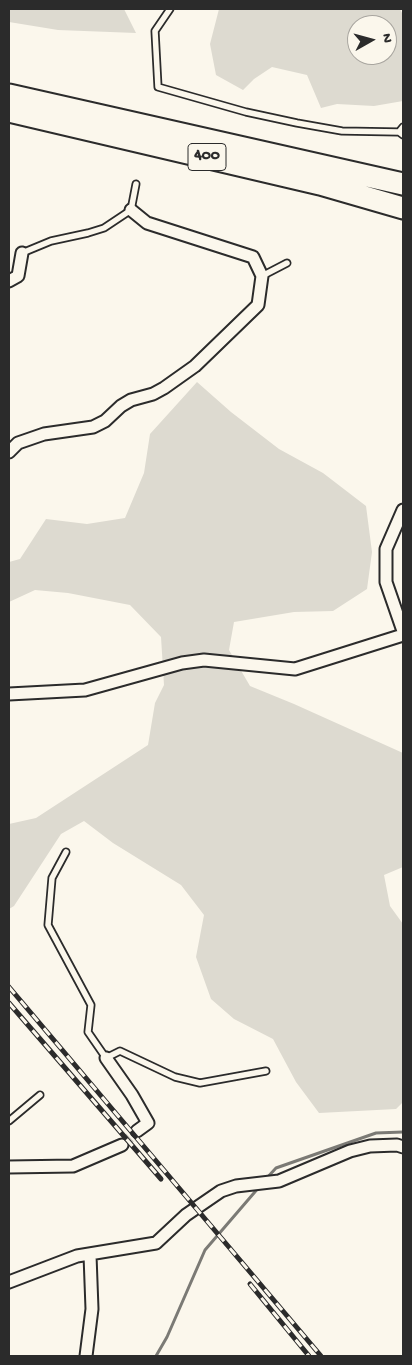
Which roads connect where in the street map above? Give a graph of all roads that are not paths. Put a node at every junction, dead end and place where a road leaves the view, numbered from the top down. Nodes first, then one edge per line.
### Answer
1 (170, 9) edge
2 (9, 94) edge
3 (9, 111) edge
4 (403, 127) edge
5 (401, 134) edge
6 (136, 184) dead end
7 (403, 184) edge
8 (403, 208) edge
9 (131, 210) junction
10 (22, 253) joint
11 (288, 263) dead end
12 (262, 276) junction
13 (9, 281) edge
14 (9, 452) edge
15 (403, 510) edge
16 (403, 633) edge
17 (9, 694) edge
18 (66, 852) dead end
19 (106, 1058) junction
20 (266, 1071) dead end
21 (40, 1095) dead end
22 (9, 1121) edge
23 (137, 1131) tunnel mouth
24 (122, 1145) tunnel mouth
25 (403, 1147) edge
26 (9, 1167) edge
27 (90, 1255) junction
28 (9, 1282) edge
29 (86, 1356) edge

1 - 5 lane
2 - 7 highway, 400
3 - 8 highway, 400
4 - 5 lane
6 - 9 lane
9 - 10 lane
9 - 12 street
10 - 13 street
11 - 12 lane
12 - 14 street
15 - 16 street
16 - 17 street
18 - 19 lane
19 - 20 lane
19 - 23 street
21 - 22 lane
24 - 26 street
25 - 27 street
27 - 28 street
27 - 29 street

